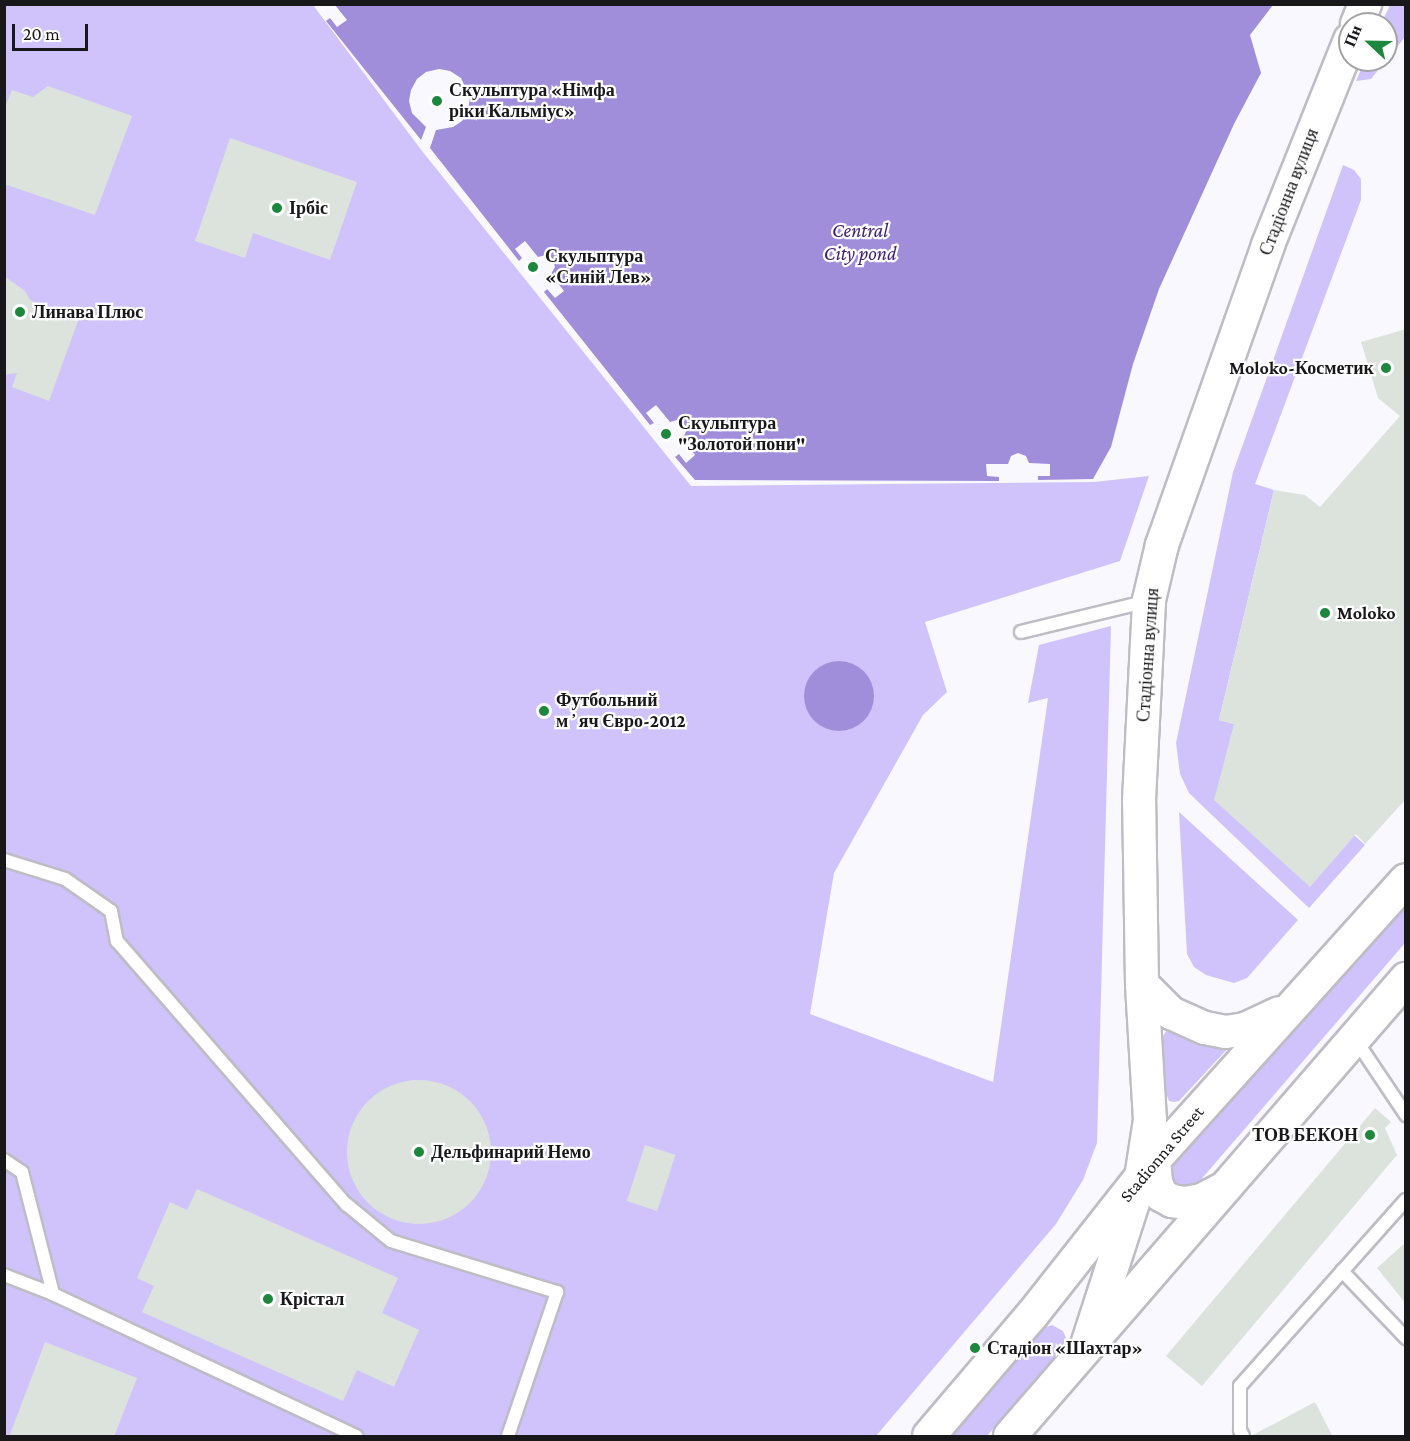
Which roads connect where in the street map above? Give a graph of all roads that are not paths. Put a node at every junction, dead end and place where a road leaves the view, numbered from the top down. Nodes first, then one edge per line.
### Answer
1 (1338, 70) edge
2 (1149, 600) junction
3 (1021, 632) dead end
4 (4, 860) edge
5 (1406, 880) edge
6 (1406, 979) edge
7 (1142, 984) junction
8 (1289, 1009) junction
9 (1354, 1038) junction
10 (1406, 1115) edge
11 (4, 1160) edge
12 (1148, 1168) junction
13 (1222, 1190) junction
14 (1406, 1200) edge
15 (1342, 1270) junction
16 (4, 1275) edge
17 (53, 1294) junction
18 (1406, 1338) edge
19 (1087, 1345) junction
20 (356, 1437) edge
21 (508, 1437) edge
22 (929, 1437) edge
23 (1010, 1437) edge
24 (1243, 1437) edge

1 - 2 street, Стадіонна вулиця
2 - 3 lane
2 - 7 street, Стадіонна вулиця
4 - 21 lane
5 - 8 street, Stadionna Street
6 - 9 street
7 - 8 street
7 - 12 street, Стадіонна вулиця
8 - 12 street, Stadionna Street
9 - 10 lane
9 - 13 street
11 - 17 lane
12 - 13 street, Стадіонна вулиця
12 - 19 street
12 - 22 street, Stadionna Street
13 - 19 street
14 - 15 lane
15 - 18 lane
15 - 24 lane
16 - 17 lane
17 - 20 lane
19 - 23 street

